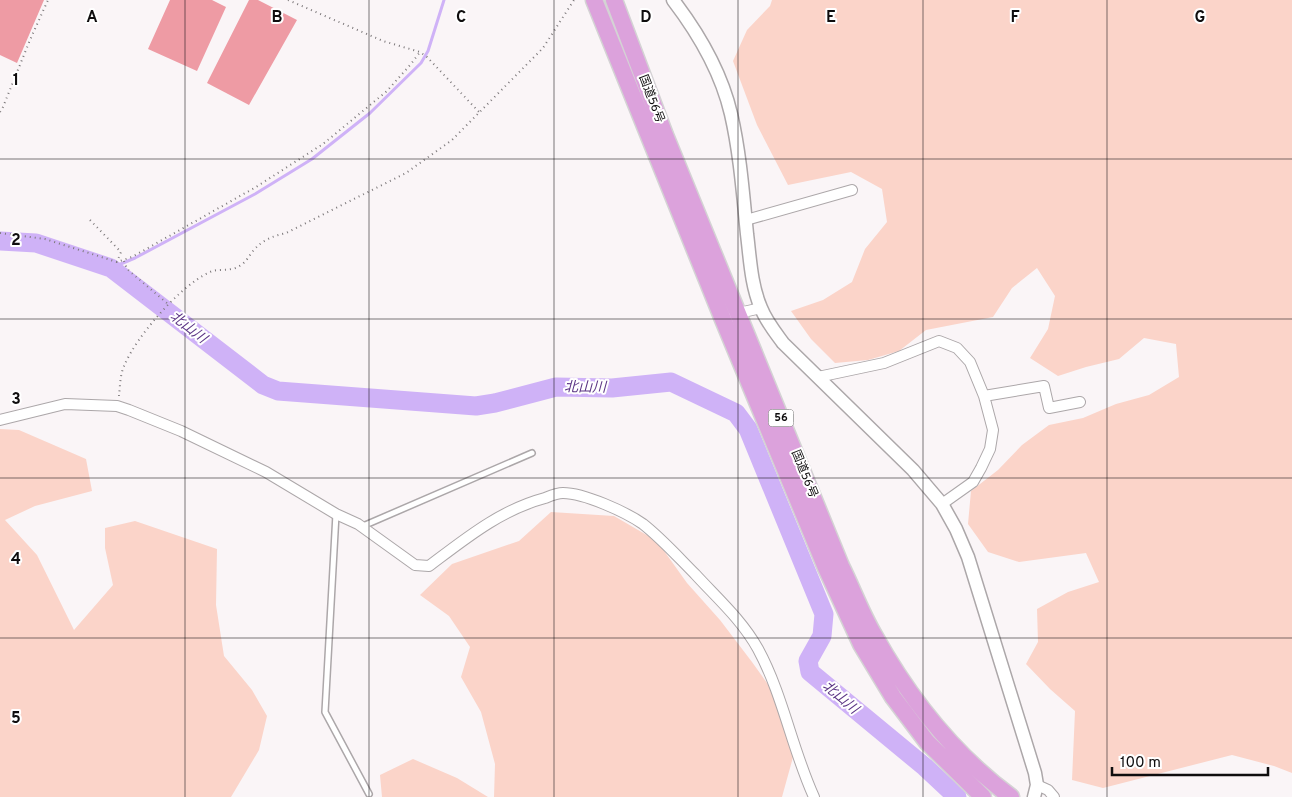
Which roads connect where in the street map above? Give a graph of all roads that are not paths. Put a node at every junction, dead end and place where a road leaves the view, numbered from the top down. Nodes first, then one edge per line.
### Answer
1 (594, 0) edge
2 (614, 0) edge
3 (672, 0) edge
4 (852, 190) dead end
5 (746, 220) junction
6 (760, 308) junction
7 (738, 313) junction
8 (724, 322) junction
9 (818, 377) junction
10 (984, 396) junction
11 (1080, 402) dead end
12 (0, 420) edge
13 (532, 453) dead end
14 (942, 504) junction
15 (336, 514) junction
16 (362, 526) junction
17 (1036, 791) edge
18 (369, 794) dead end
19 (814, 797) edge
20 (983, 797) edge
21 (1011, 797) edge
22 (1054, 797) edge

1 - 8 highway, 国道56号 / 56
2 - 7 highway, 国道56号 / 56
3 - 5 street
4 - 5 street
5 - 6 street
6 - 7 street
6 - 9 street
7 - 8 street
7 - 21 highway, 国道56号 / 56
8 - 20 highway, 国道56号 / 56
9 - 10 street
9 - 14 street
10 - 11 street
10 - 14 street
12 - 15 street
13 - 16 lane
14 - 17 street
15 - 16 street
15 - 18 lane
16 - 19 street
17 - 22 street

